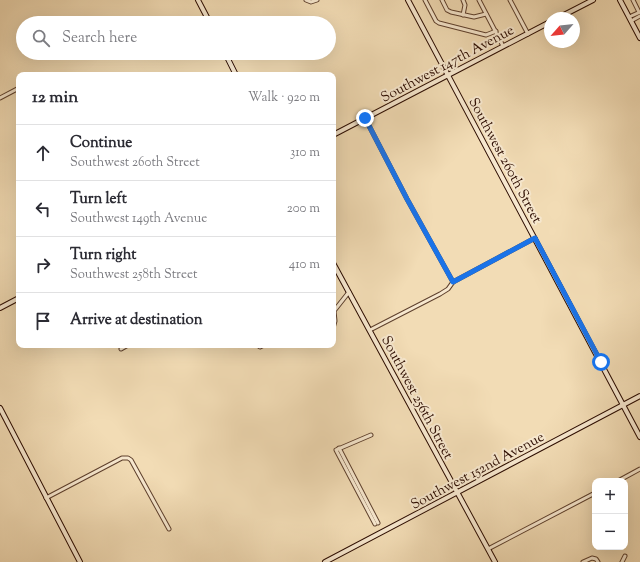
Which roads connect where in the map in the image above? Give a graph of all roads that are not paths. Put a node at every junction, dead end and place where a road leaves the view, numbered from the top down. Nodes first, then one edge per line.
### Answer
1 (198, 0) edge
2 (306, 0) edge
3 (317, 0) edge
4 (408, 0) edge
5 (425, 0) edge
6 (442, 0) edge
7 (463, 0) edge
8 (479, 0) edge
9 (510, 0) edge
10 (593, 0) edge
11 (620, 0) edge
12 (633, 0) edge
13 (570, 12) edge
14 (640, 13) edge
15 (463, 14) junction
16 (486, 14) junction
17 (206, 16) edge
18 (630, 19) junction
19 (544, 25) edge
20 (496, 31) junction
21 (528, 34) junction
22 (640, 38) edge
23 (503, 46) junction
24 (228, 60) edge
25 (234, 72) edge
26 (448, 75) junction
27 (16, 90) edge
28 (0, 98) edge
29 (365, 118) junction
30 (336, 133) edge
31 (535, 238) junction
32 (336, 269) edge
33 (453, 282) junction
34 (349, 292) junction
35 (16, 300) edge
36 (0, 308) edge
37 (336, 308) edge
38 (370, 330) junction
39 (640, 396) edge
40 (623, 405) junction
41 (0, 408) edge
42 (370, 434) dead end
43 (640, 437) edge
44 (640, 469) edge
45 (624, 478) edge
46 (458, 493) junction
47 (592, 495) edge
48 (46, 498) junction
49 (377, 524) dead end
50 (169, 529) dead end
51 (488, 549) junction
52 (625, 556) dead end
53 (80, 562) edge
54 (325, 562) edge
55 (495, 562) edge
56 (583, 562) edge
57 (598, 562) edge
58 (622, 562) edge

1 - 17 street
2 - 3 street
4 - 26 street, Southwest 260th Street
5 - 20 street
6 - 15 street
7 - 15 street
8 - 16 street
9 - 21 street
10 - 13 street
11 - 18 street
12 - 14 street
14 - 18 street
15 - 16 street
16 - 20 street
18 - 22 street
19 - 21 street, Southwest 147th Avenue
20 - 23 street
21 - 23 street, Southwest 147th Avenue
23 - 26 street, Southwest 147th Avenue
24 - 25 street
26 - 29 street, Southwest 147th Avenue
26 - 31 street, Southwest 260th Street
27 - 28 street
29 - 30 street, Southwest 147th Avenue
29 - 33 street
31 - 33 street
31 - 40 street, Southwest 260th Street
32 - 34 street, Southwest 256th Street
33 - 38 street
34 - 37 street
34 - 38 street, Southwest 256th Street
35 - 36 street
38 - 46 street, Southwest 256th Street
39 - 40 street, Southwest 152nd Avenue
40 - 43 street, Southwest 260th Street
40 - 46 street, Southwest 152nd Avenue
41 - 48 street
42 - 49 street
44 - 45 street
46 - 51 street, Southwest 256th Street
46 - 54 street, Southwest 152nd Avenue
47 - 51 street
48 - 50 street
48 - 53 street
51 - 55 street, Southwest 256th Street
52 - 58 street
56 - 57 street

